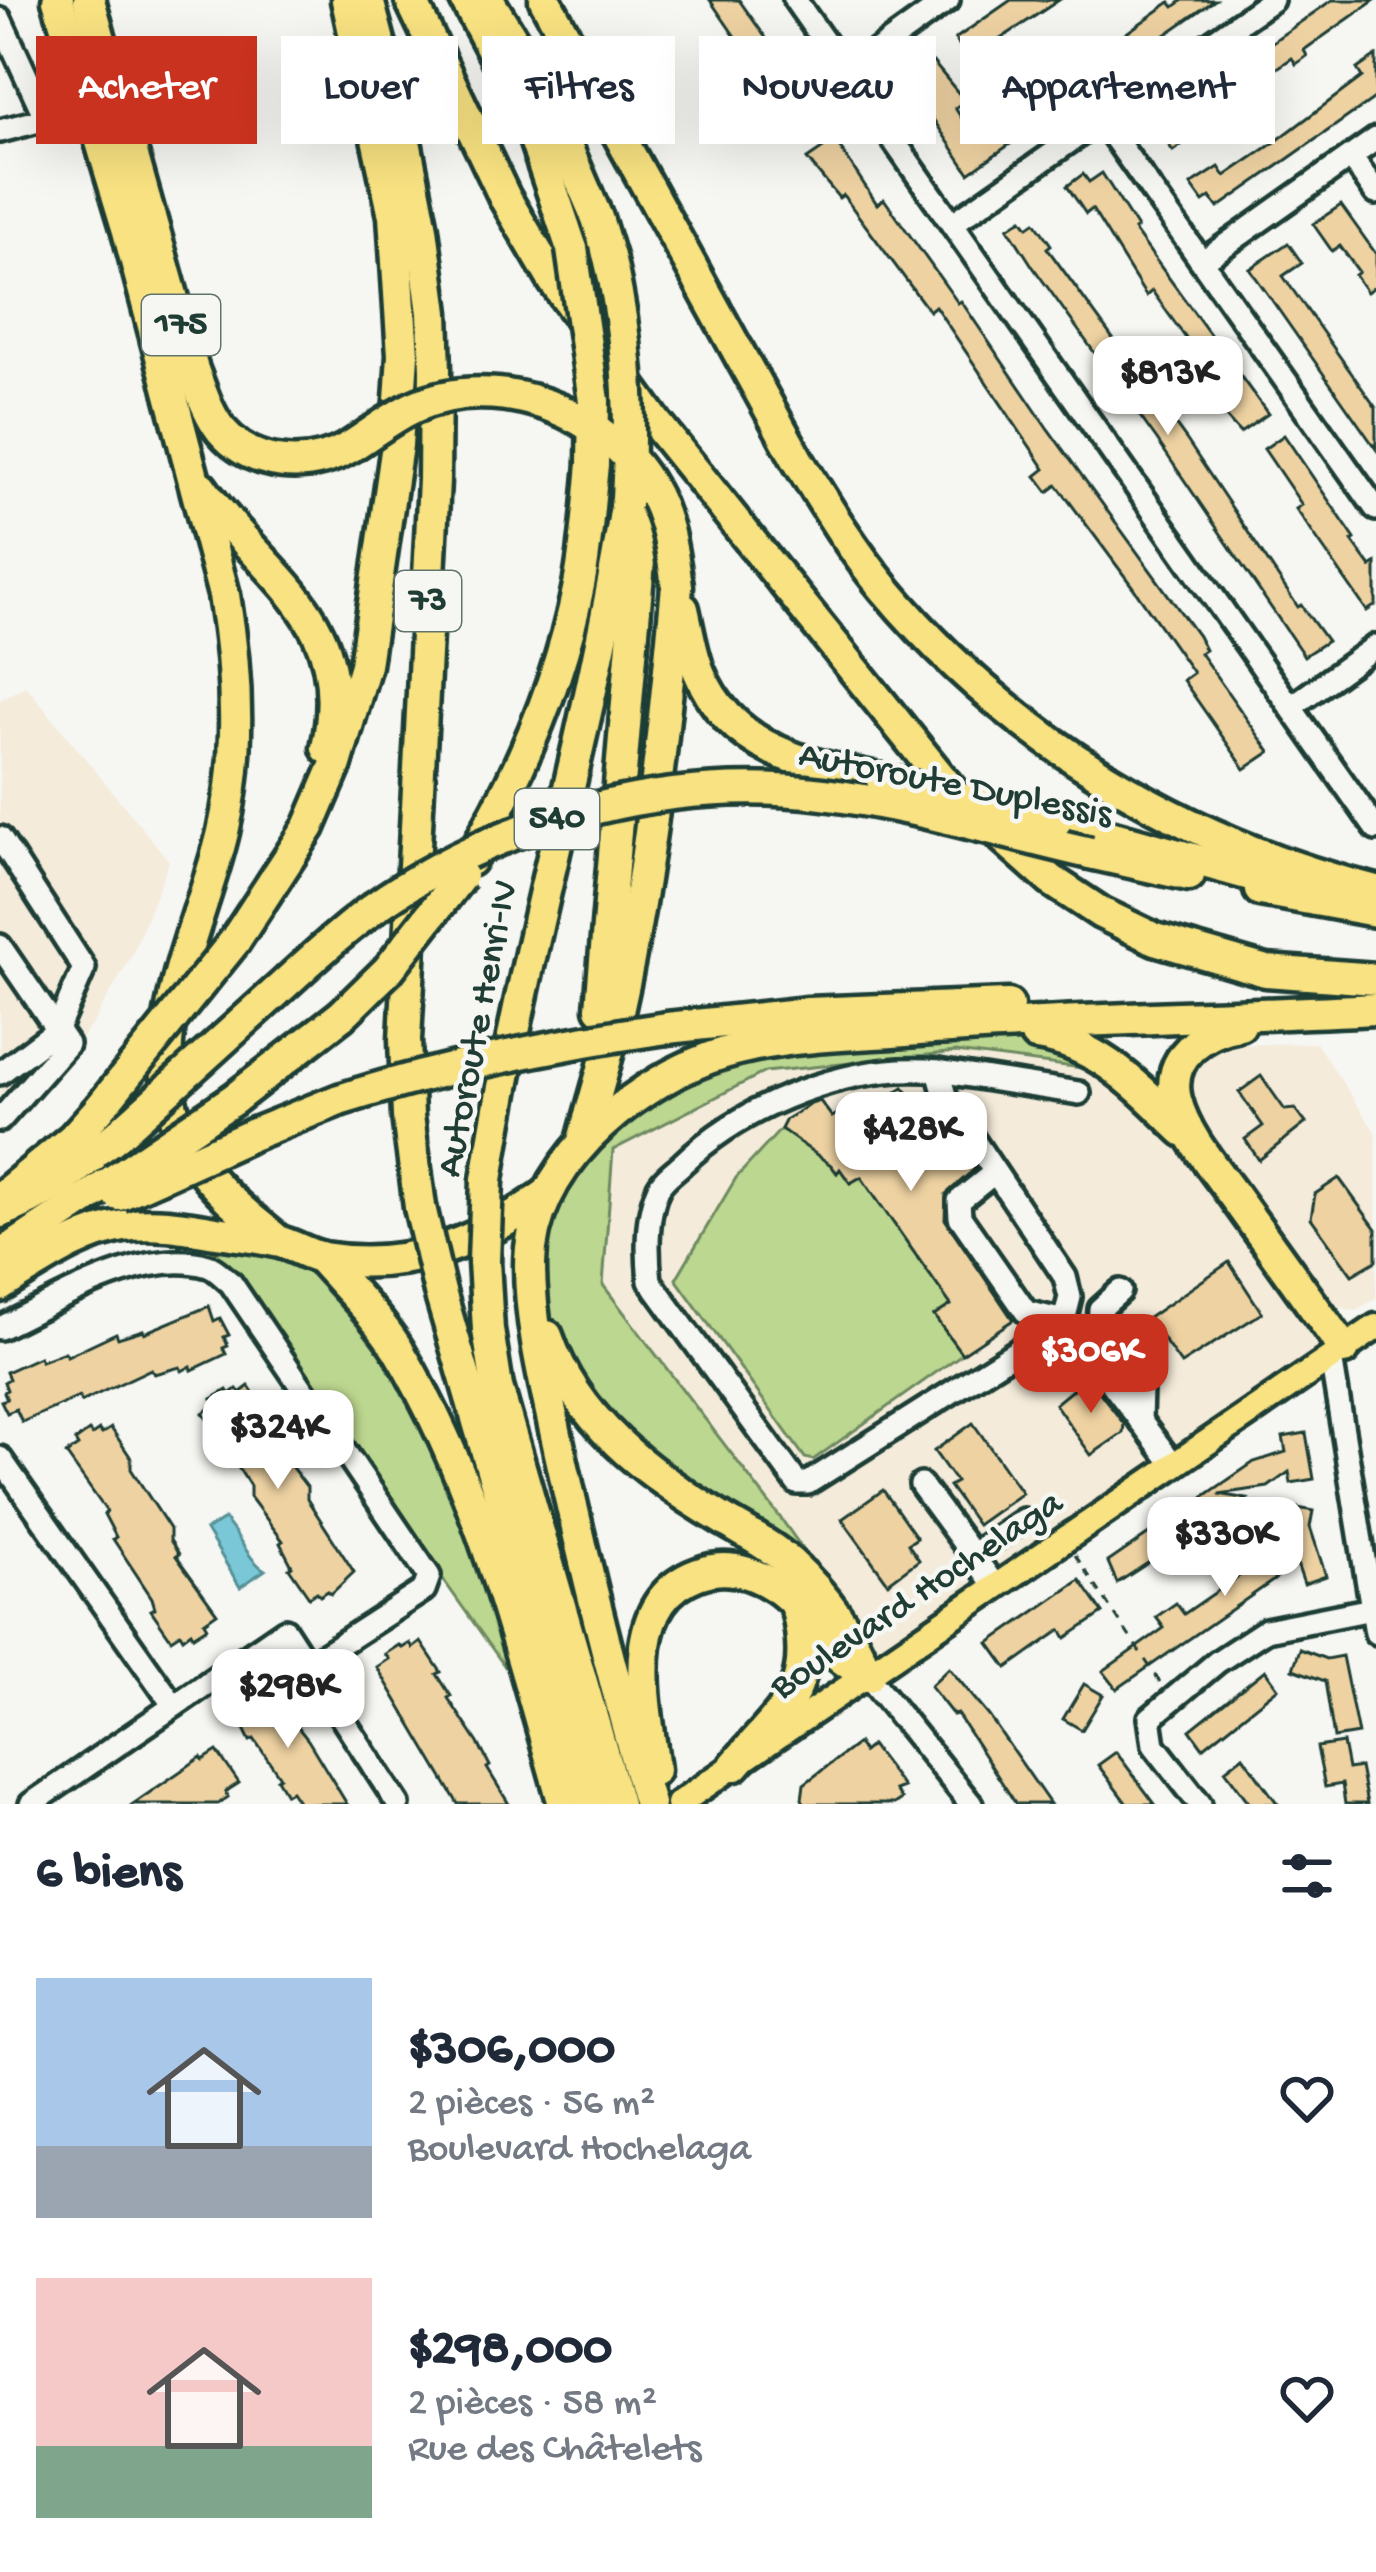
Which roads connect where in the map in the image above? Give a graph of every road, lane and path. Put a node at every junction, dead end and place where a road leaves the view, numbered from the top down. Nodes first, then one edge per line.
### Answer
1 (58, 0) edge
2 (89, 0) edge
3 (104, 0) edge
4 (347, 0) edge
5 (368, 0) edge
6 (411, 0) edge
7 (466, 0) edge
8 (488, 0) edge
9 (545, 0) edge
10 (795, 0) edge
11 (949, 0) edge
12 (1272, 0) edge
13 (1, 22) edge
14 (100, 36) edge
15 (108, 36) edge
16 (820, 36) edge
17 (898, 36) edge
18 (1221, 36) edge
19 (0, 131) edge
20 (1376, 139) edge
21 (131, 144) edge
22 (896, 144) edge
23 (1067, 144) edge
24 (1119, 144) edge
25 (1351, 157) junction
26 (1376, 193) edge
27 (952, 224) junction
28 (1203, 261) junction
29 (177, 419) junction
30 (1376, 509) edge
31 (634, 512) junction
32 (677, 586) junction
33 (1376, 646) edge
34 (1291, 707) junction
35 (1376, 829) edge
36 (0, 838) edge
37 (277, 878) junction
38 (1372, 903) edge
39 (0, 946) edge
40 (1376, 979) edge
41 (1376, 1006) edge
42 (1323, 1012) junction
43 (958, 1027) junction
44 (62, 1037) junction
45 (938, 1071) junction
46 (0, 1073) edge
47 (598, 1085) junction
48 (1079, 1093) dead end
49 (0, 1120) edge
50 (1195, 1142) junction
51 (582, 1144) junction
52 (995, 1172) junction
53 (117, 1188) junction
54 (553, 1190) junction
55 (0, 1198) edge
56 (0, 1211) edge
57 (278, 1241) junction
58 (0, 1257) edge
59 (320, 1257) junction
60 (0, 1286) edge
61 (1120, 1292) dead end
62 (533, 1302) junction
63 (1064, 1321) junction
64 (1376, 1327) edge
65 (0, 1328) edge
66 (1338, 1353) junction
67 (1140, 1420) junction
68 (0, 1458) edge
69 (1174, 1465) junction
70 (922, 1485) dead end
71 (1023, 1520) dead end
72 (1003, 1533) junction
73 (1065, 1540) junction
74 (972, 1555) junction
75 (1028, 1566) junction
76 (996, 1587) junction
77 (797, 1609) junction
78 (1372, 1609) junction
79 (1376, 1633) edge
80 (308, 1665) junction
81 (868, 1676) junction
82 (1171, 1699) junction
83 (174, 1706) junction
84 (735, 1765) junction
85 (968, 1803) edge
86 (31, 1804) edge
87 (398, 1804) edge
88 (564, 1804) edge
89 (590, 1804) edge
90 (617, 1804) edge
91 (653, 1804) edge
92 (679, 1804) edge
93 (1200, 1804) edge

1 - 29 highway, 175
2 - 14 highway, 175
3 - 15 highway
4 - 37 highway
5 - 89 highway, Autoroute Henri-IV / 73, bridge
6 - 40 highway
7 - 53 highway, bridge
8 - 31 highway, Autoroute Henri-IV, bridge
9 - 38 highway
10 - 16 street
11 - 17 street
12 - 18 street
13 - 19 street
20 - 25 street
21 - 32 highway, 175, bridge
22 - 27 street
23 - 27 street
24 - 28 street
25 - 26 street
25 - 28 street
27 - 34 street
28 - 30 street
29 - 37 highway
29 - 57 highway
31 - 47 highway
31 - 90 highway, Autoroute Henri-IV, bridge
32 - 38 highway, bridge
32 - 47 highway
33 - 34 street
34 - 35 street
36 - 44 street
37 - 55 highway, bridge
38 - 56 highway, Autoroute Duplessis / 540, bridge
39 - 44 street
41 - 42 highway
41 - 53 highway, bridge
42 - 43 highway
42 - 50 highway
43 - 50 highway
43 - 51 highway
44 - 46 street
44 - 49 street
45 - 48 street
45 - 52 street
45 - 63 street
47 - 51 highway
50 - 66 highway
51 - 54 highway
52 - 63 street
52 - 63 street
53 - 58 highway
54 - 59 highway
54 - 62 highway
57 - 59 highway
57 - 60 highway
59 - 88 highway
61 - 67 street
62 - 81 highway
62 - 91 highway
63 - 67 street
64 - 66 main road, Boulevard Hochelaga
65 - 80 street
66 - 69 main road, Boulevard Hochelaga
66 - 78 street
67 - 69 street
68 - 83 street
69 - 73 main road, Boulevard Hochelaga
70 - 74 street
71 - 72 street
72 - 74 street
72 - 75 street
73 - 75 main road, Boulevard Hochelaga
73 - 82 path
74 - 76 street
75 - 76 main road, Boulevard Hochelaga
76 - 81 main road, Boulevard Hochelaga
77 - 81 highway
77 - 84 highway
77 - 91 highway
78 - 79 street
78 - 82 street
80 - 83 street
80 - 87 street
81 - 84 main road, Boulevard Hochelaga
81 - 85 street
82 - 93 street
83 - 86 street
84 - 92 main road, Boulevard Hochelaga

